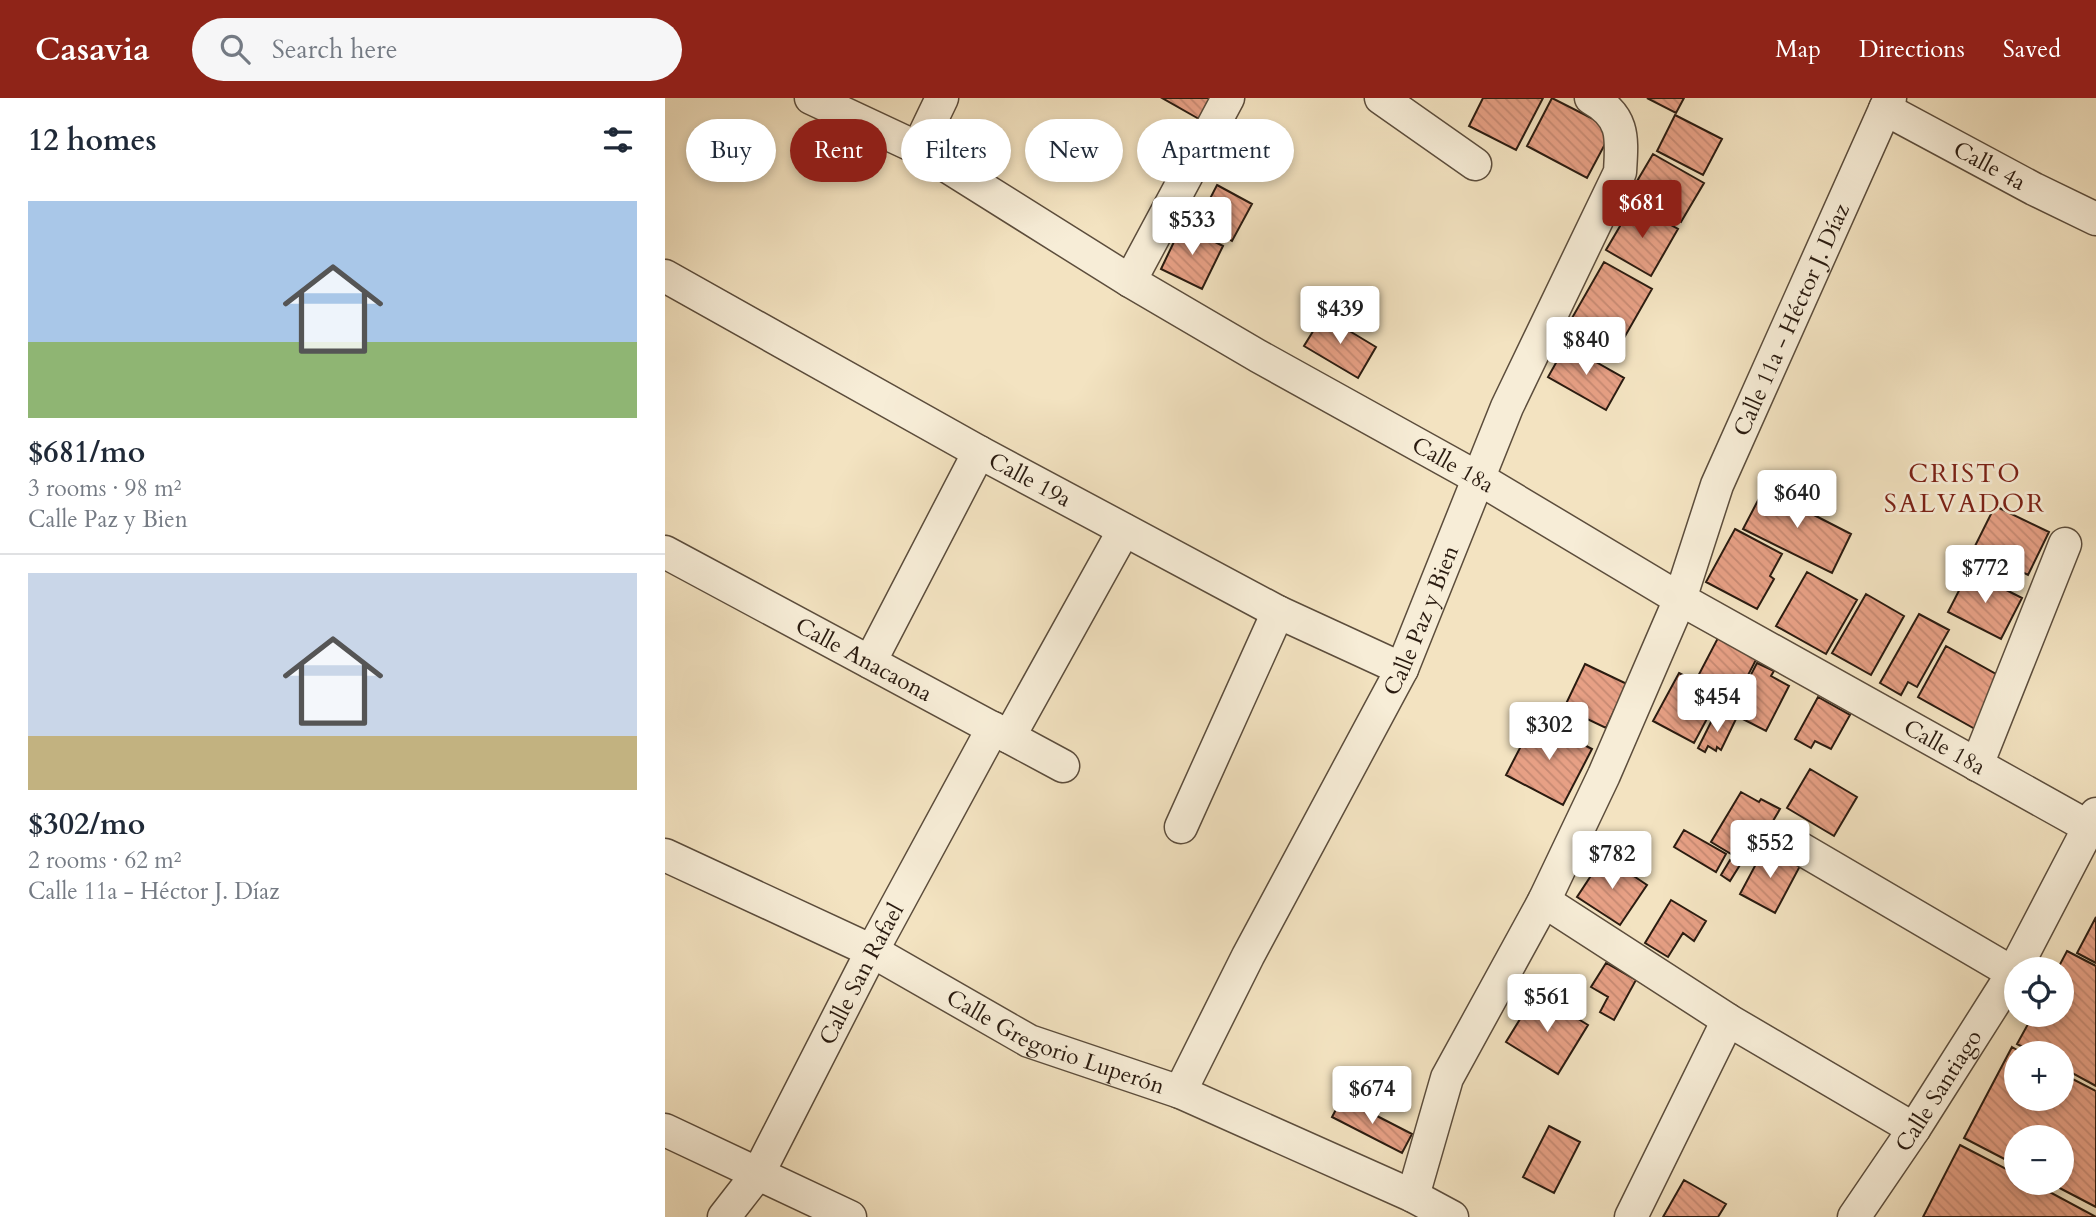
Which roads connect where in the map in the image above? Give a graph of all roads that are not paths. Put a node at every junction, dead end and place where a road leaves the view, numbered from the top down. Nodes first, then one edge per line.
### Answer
1 (811, 98) edge
2 (942, 98) edge
3 (1228, 98) edge
4 (1381, 98) edge
5 (1591, 98) edge
6 (1887, 103) edge
7 (932, 119) edge
8 (901, 140) edge
9 (1475, 164) dead end
10 (972, 182) edge
11 (2096, 219) edge
12 (665, 276) edge
13 (1130, 281) junction
14 (979, 452) junction
15 (1478, 478) junction
16 (1124, 530) junction
17 (2065, 544) dead end
18 (665, 552) edge
19 (1680, 599) junction
20 (1278, 612) junction
21 (870, 662) junction
22 (1402, 669) junction
23 (1001, 733) junction
24 (1977, 765) junction
25 (1063, 766) dead end
26 (2094, 824) edge
27 (1181, 827) dead end
28 (1786, 841) dead end
29 (665, 855) edge
30 (1544, 901) junction
31 (872, 951) junction
32 (2022, 957) edge
33 (2004, 968) edge
34 (2004, 987) edge
35 (1728, 1020) junction
36 (1180, 1092) junction
37 (1915, 1129) junction
38 (665, 1130) edge
39 (759, 1172) junction
40 (1413, 1196) junction
41 (724, 1217) edge
42 (850, 1217) edge
43 (1452, 1217) edge
44 (1631, 1217) edge
45 (1854, 1217) edge

1 - 8 street, Calle 18a
2 - 7 street
3 - 13 street
4 - 9 street
5 - 15 street, Calle Paz y Bien
6 - 11 street, Calle 4a
6 - 19 street, Calle 11a - Héctor J. Díaz
10 - 13 street, Calle 18a
12 - 14 street, Calle 19a
13 - 15 street, Calle 18a
14 - 16 street, Calle 19a
14 - 21 street
15 - 19 street, Calle 18a
15 - 22 street, Calle Paz y Bien
16 - 20 street, Calle 19a
16 - 23 street, Calle San Rafael
17 - 24 street
18 - 21 street, Calle Anacaona
19 - 24 street, Calle 18a
19 - 30 street, Calle 11a - Héctor J. Díaz
20 - 22 street, Calle 19a
20 - 27 street
21 - 23 street, Calle Anacaona
22 - 36 street, Calle Paz y Bien
23 - 25 street, Calle Anacaona
23 - 31 street, Calle San Rafael
24 - 26 street, Calle 18a
26 - 32 street, Calle Santiago
28 - 33 street
29 - 31 street, Calle Gregorio Luperón
30 - 35 street
30 - 40 street, Calle 11a - Héctor J. Díaz
31 - 36 street, Calle Gregorio Luperón
31 - 39 street, Calle San Rafael
34 - 37 street, Calle Santiago
35 - 37 street
35 - 44 street
36 - 40 street, Calle Gregorio Luperón
37 - 45 street, Calle Santiago
38 - 39 street
39 - 41 street, Calle San Rafael
39 - 42 street
40 - 43 street, Calle Gregorio Luperón

